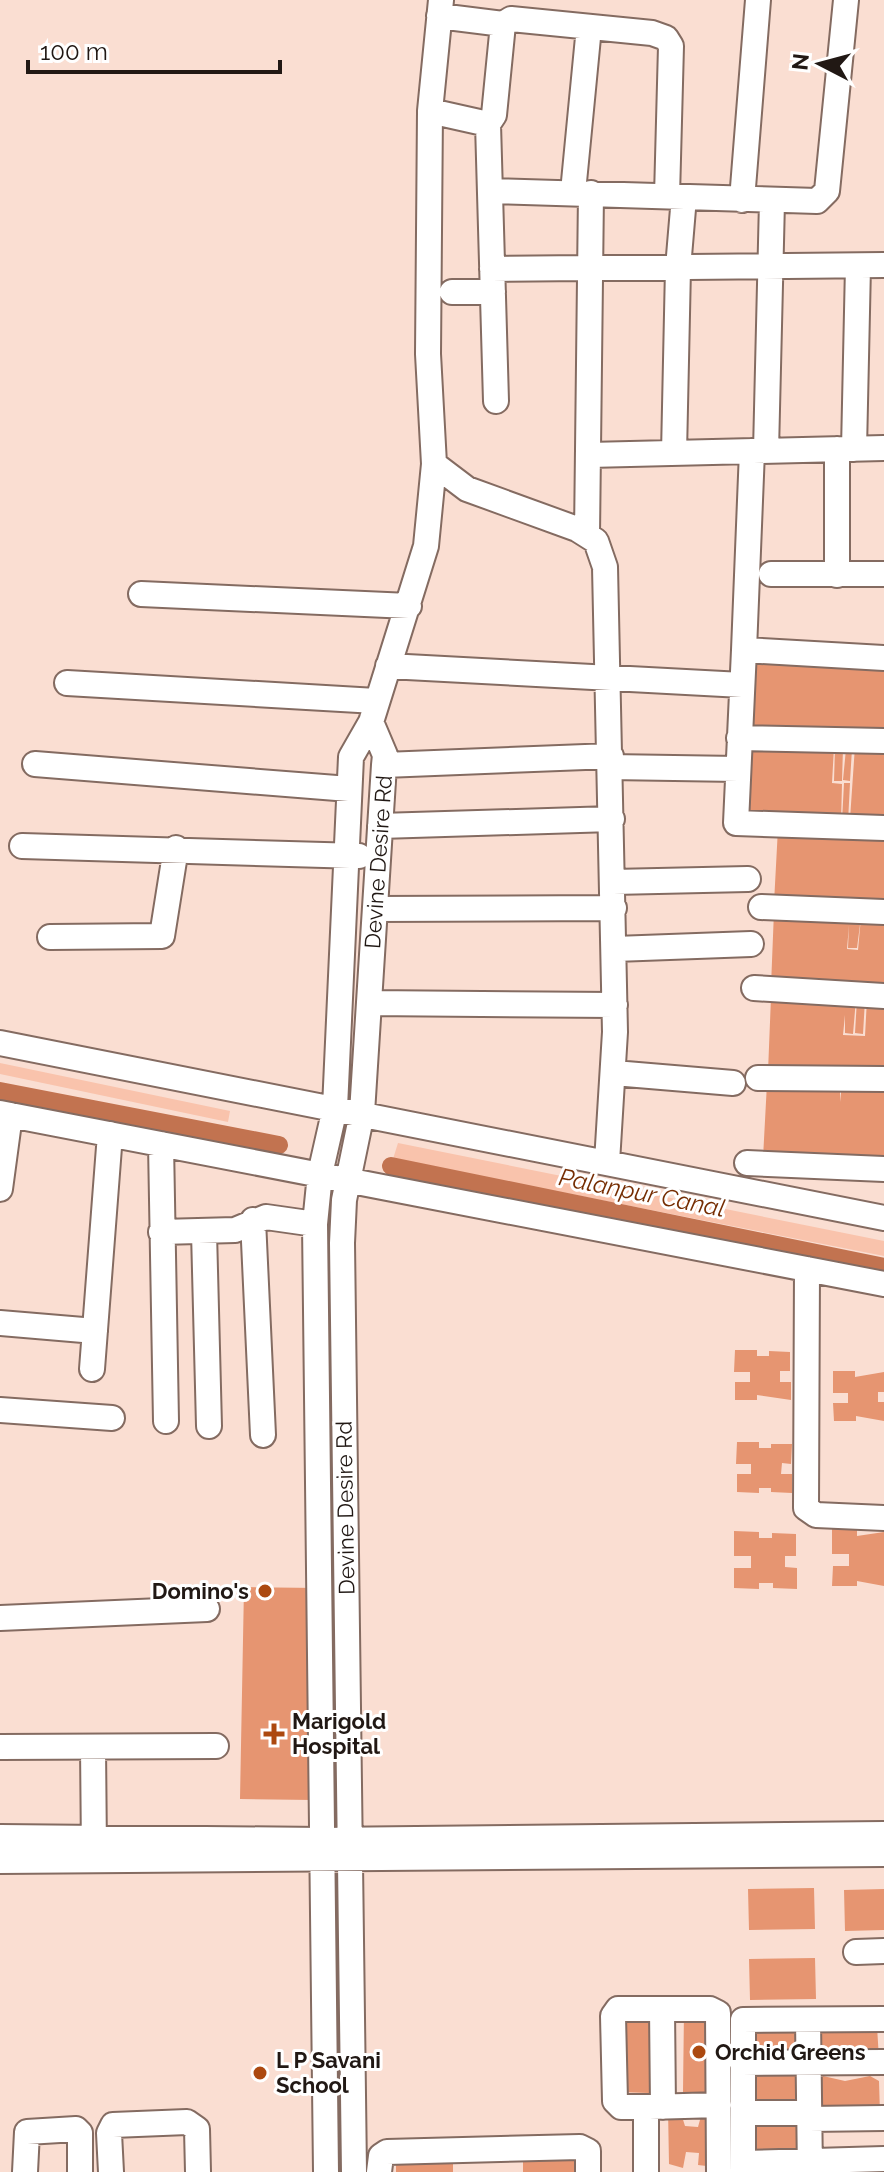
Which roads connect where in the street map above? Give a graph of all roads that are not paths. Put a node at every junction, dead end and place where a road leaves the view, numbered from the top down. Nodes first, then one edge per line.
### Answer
1 (758, 0) edge
2 (846, 0) edge
3 (440, 8) edge
4 (503, 24) junction
5 (589, 27) junction
6 (430, 111) junction
7 (488, 124) junction
8 (490, 191) junction
9 (582, 192) junction
10 (676, 197) junction
11 (742, 200) junction
12 (772, 201) junction
13 (884, 265) edge
14 (858, 266) junction
15 (768, 267) junction
16 (678, 268) junction
17 (591, 269) junction
18 (493, 280) junction
19 (452, 292) dead end
20 (496, 401) dead end
21 (884, 448) edge
22 (846, 449) junction
23 (759, 451) junction
24 (674, 453) junction
25 (589, 455) junction
26 (434, 464) junction
27 (467, 489) junction
28 (430, 501) junction
29 (587, 535) junction
30 (771, 574) dead end
31 (884, 574) edge
32 (837, 575) junction
33 (141, 594) dead end
34 (409, 606) junction
35 (744, 650) junction
36 (884, 658) edge
37 (388, 666) junction
38 (608, 675) junction
39 (67, 683) dead end
40 (742, 685) junction
41 (374, 712) junction
42 (739, 738) junction
43 (884, 741) edge
44 (611, 761) junction
45 (35, 764) dead end
46 (384, 765) junction
47 (738, 769) junction
48 (349, 789) junction
49 (612, 819) junction
50 (380, 826) junction
51 (884, 828) edge
52 (22, 846) dead end
53 (176, 848) junction
54 (346, 855) junction
55 (378, 856) junction
56 (748, 879) dead end
57 (613, 882) junction
58 (761, 907) dead end
59 (614, 908) junction
60 (375, 909) junction
61 (884, 912) edge
62 (50, 937) dead end
63 (751, 944) dead end
64 (615, 949) junction
65 (754, 988) dead end
66 (884, 996) edge
67 (369, 1003) junction
68 (615, 1005) junction
69 (0, 1043) edge
70 (614, 1073) junction
71 (758, 1078) dead end
72 (884, 1079) edge
73 (733, 1083) dead end
74 (335, 1108) junction
75 (362, 1113) junction
76 (5, 1114) edge
77 (110, 1134) junction
78 (161, 1144) junction
79 (607, 1162) junction
80 (747, 1163) dead end
81 (884, 1169) edge
82 (320, 1174) junction
83 (347, 1179) junction
84 (0, 1189) edge
85 (884, 1218) edge
86 (253, 1220) junction
87 (315, 1224) junction
88 (161, 1232) junction
89 (204, 1232) junction
90 (807, 1269) junction
91 (884, 1284) edge
92 (0, 1323) edge
93 (95, 1331) junction
94 (92, 1369) dead end
95 (0, 1410) edge
96 (112, 1418) dead end
97 (166, 1421) dead end
98 (209, 1426) dead end
99 (263, 1435) dead end
100 (884, 1518) edge
101 (207, 1609) dead end
102 (0, 1618) edge
103 (216, 1746) dead end
104 (0, 1747) edge
105 (93, 1747) junction
106 (0, 1837) edge
107 (876, 1844) edge
108 (349, 1848) junction
109 (94, 1849) junction
110 (322, 1849) junction
111 (0, 1861) edge
112 (884, 1951) edge
113 (856, 1952) dead end
114 (662, 2009) junction
115 (884, 2019) edge
116 (808, 2020) junction
117 (808, 2062) junction
118 (884, 2062) edge
119 (742, 2063) junction
120 (719, 2105) junction
121 (654, 2107) junction
122 (743, 2113) junction
123 (809, 2116) junction
124 (884, 2118) edge
125 (884, 2159) edge
126 (517, 2160) edge
127 (464, 2161) edge
128 (743, 2167) edge
129 (810, 2167) edge
130 (25, 2172) edge
131 (80, 2172) edge
132 (111, 2172) edge
133 (198, 2172) edge
134 (326, 2172) edge
135 (354, 2172) edge
136 (379, 2172) edge
137 (588, 2172) edge
138 (646, 2172) edge
139 (719, 2172) edge

1 - 11 street
2 - 12 street
3 - 4 street
3 - 6 street
4 - 5 street
4 - 7 street
5 - 9 street
5 - 10 street
6 - 7 street
6 - 26 street
7 - 8 street
8 - 9 street
8 - 18 street
9 - 10 street
9 - 17 street
10 - 11 street
10 - 16 street
11 - 12 street
12 - 15 street
13 - 14 street
14 - 15 street
14 - 22 street
15 - 16 street
15 - 23 street
16 - 17 street
16 - 24 street
17 - 18 street
17 - 25 street
18 - 19 street
18 - 20 street
21 - 22 street
22 - 23 street
22 - 32 street
23 - 24 street
23 - 35 street
24 - 25 street
25 - 29 street
26 - 27 street
26 - 28 street
27 - 28 street
27 - 29 street
28 - 34 street
29 - 38 street
30 - 32 street
31 - 32 street
33 - 34 street
34 - 37 street
35 - 36 street
35 - 40 street
37 - 38 street
37 - 41 street
38 - 40 street
38 - 44 street
39 - 41 street
40 - 42 street
41 - 46 street, Devine Desire Rd
41 - 48 street, Devine Desire Rd
42 - 43 street
42 - 47 street
44 - 46 street
44 - 47 street
44 - 49 street
45 - 48 street
46 - 50 street, Devine Desire Rd
47 - 51 street
48 - 54 street, Devine Desire Rd
49 - 50 street
49 - 57 street
50 - 55 street, Devine Desire Rd
52 - 53 street
53 - 54 street
53 - 62 street
54 - 55 street
54 - 74 street, Devine Desire Rd
55 - 60 street, Devine Desire Rd
56 - 57 street
57 - 59 street
58 - 61 street
59 - 60 street
59 - 64 street
60 - 67 street, Devine Desire Rd
63 - 64 street
64 - 68 street
65 - 66 street
67 - 68 street
67 - 75 street, Devine Desire Rd
68 - 70 street
69 - 74 street
70 - 73 street
70 - 79 street
71 - 72 street
74 - 75 street
74 - 82 street, Devine Desire Rd
75 - 79 street
75 - 83 street, Devine Desire Rd
76 - 77 street
76 - 84 street
77 - 78 street
77 - 93 street
78 - 82 street
78 - 88 street
79 - 85 street
80 - 81 street
82 - 83 street
82 - 87 street, Devine Desire Rd
83 - 90 street
83 - 108 street, Devine Desire Rd
86 - 87 street
86 - 89 street
86 - 99 street
87 - 110 street, Devine Desire Rd
88 - 89 street
88 - 97 street
89 - 98 street
90 - 91 street
90 - 100 street
92 - 93 street
93 - 94 street
95 - 96 street
101 - 102 street
103 - 105 street
104 - 105 street
105 - 109 street
106 - 109 street
107 - 108 street
108 - 110 street
108 - 135 street, Devine Desire Rd
109 - 110 street
109 - 111 street
110 - 134 street, Devine Desire Rd
112 - 113 street
114 - 120 street
114 - 121 street
114 - 121 street
115 - 116 street
116 - 117 street
116 - 119 street
117 - 118 street
117 - 119 street
117 - 123 street
119 - 122 street
120 - 121 street
120 - 139 street
121 - 138 street
122 - 123 street
122 - 128 street
123 - 124 street
123 - 129 street
125 - 129 street
126 - 127 street
126 - 137 street
127 - 136 street
128 - 129 street
130 - 131 street
132 - 133 street

